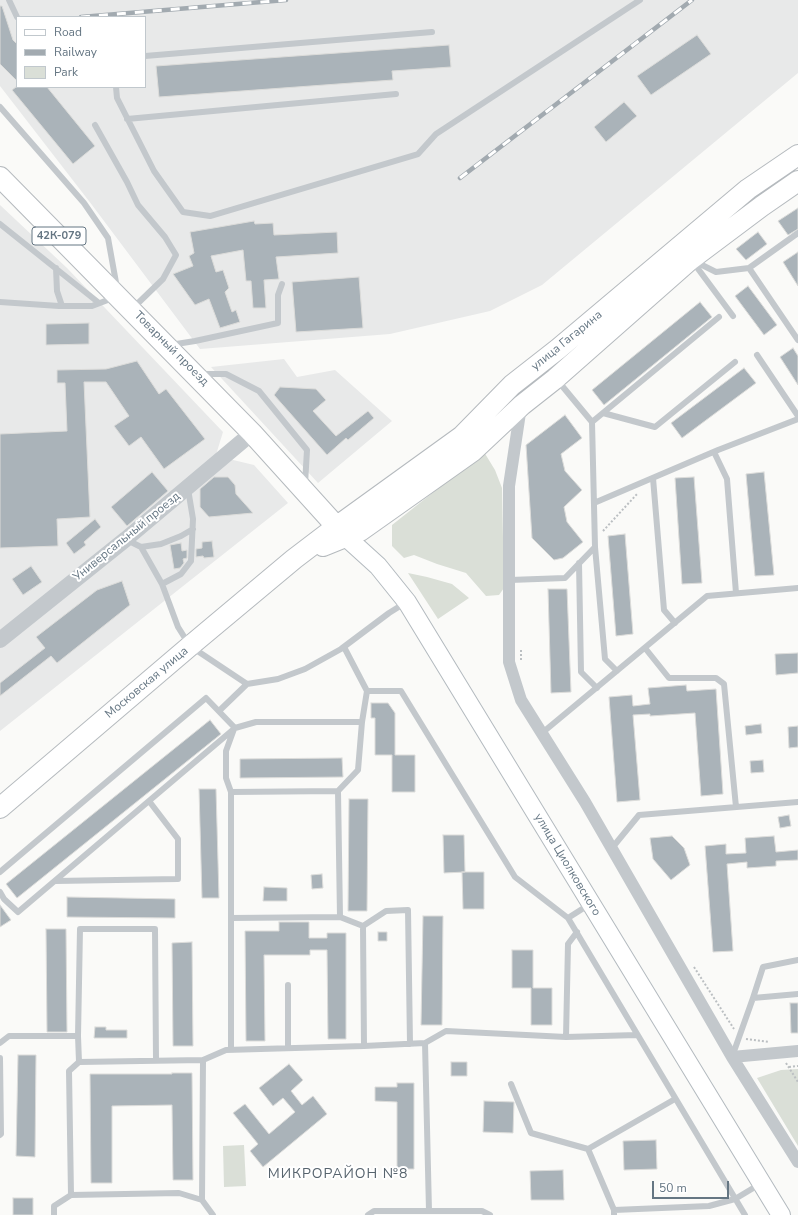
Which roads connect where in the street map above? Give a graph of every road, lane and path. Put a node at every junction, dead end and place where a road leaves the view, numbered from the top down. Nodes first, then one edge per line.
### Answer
1 (9, 0) edge
2 (640, 0) edge
3 (17, 16) edge
4 (432, 32) dead end
5 (146, 56) edge
6 (116, 88) edge
7 (396, 94) dead end
8 (0, 107) edge
9 (128, 119) junction
10 (95, 125) dead end
11 (798, 155) edge
12 (0, 176) edge
13 (798, 181) edge
14 (0, 224) edge
15 (798, 233) edge
16 (690, 260) junction
17 (56, 268) junction
18 (749, 268) junction
19 (282, 284) dead end
20 (0, 302) edge
21 (125, 302) junction
22 (99, 303) junction
23 (62, 306) junction
24 (733, 316) dead end
25 (719, 317) dead end
26 (798, 340) edge
27 (167, 345) junction
28 (757, 355) dead end
29 (735, 362) dead end
30 (196, 374) junction
31 (555, 379) junction
32 (522, 405) junction
33 (603, 413) junction
34 (798, 418) edge
35 (592, 422) junction
36 (252, 433) junction
37 (714, 452) junction
38 (653, 478) junction
39 (188, 488) junction
40 (305, 492) junction
41 (594, 503) junction
42 (193, 529) junction
43 (341, 532) junction
44 (126, 539) junction
45 (595, 539) junction
46 (141, 547) junction
47 (595, 547) junction
48 (579, 563) junction
49 (510, 580) junction
50 (162, 584) junction
51 (798, 588) edge
52 (736, 594) junction
53 (407, 602) junction
54 (675, 623) junction
55 (0, 640) edge
56 (521, 644) dead end
57 (190, 646) junction
58 (344, 647) junction
59 (645, 648) junction
60 (521, 668) dead end
61 (617, 671) junction
62 (248, 684) junction
63 (597, 688) junction
64 (367, 691) junction
65 (219, 711) junction
66 (362, 722) junction
67 (235, 728) junction
68 (542, 733) junction
69 (338, 791) junction
70 (231, 792) junction
71 (149, 801) junction
72 (798, 802) edge
73 (736, 807) junction
74 (0, 808) edge
75 (612, 848) junction
76 (0, 872) edge
77 (55, 881) junction
78 (0, 892) edge
79 (2, 901) edge
80 (591, 904) junction
81 (340, 917) junction
82 (231, 918) junction
83 (568, 918) junction
84 (363, 926) junction
85 (577, 932) junction
86 (798, 960) edge
87 (692, 964) dead end
88 (288, 985) dead end
89 (798, 994) edge
90 (753, 998) junction
91 (637, 1035) junction
92 (78, 1036) junction
93 (566, 1038) junction
94 (739, 1038) junction
95 (774, 1042) dead end
96 (0, 1043) edge
97 (425, 1043) junction
98 (410, 1044) junction
99 (364, 1046) junction
100 (288, 1048) junction
101 (231, 1050) junction
102 (798, 1052) edge
103 (781, 1053) junction
104 (732, 1057) junction
105 (0, 1058) edge
106 (156, 1060) junction
107 (203, 1060) junction
108 (79, 1062) junction
109 (798, 1066) edge
110 (789, 1067) junction
111 (798, 1082) edge
112 (511, 1084) dead end
113 (675, 1099) junction
114 (0, 1135) edge
115 (588, 1149) junction
116 (798, 1162) edge
117 (761, 1183) junction
118 (71, 1195) junction
119 (735, 1199) junction
120 (202, 1200) junction
121 (429, 1211) junction
122 (614, 1212) edge
123 (54, 1215) edge
124 (213, 1215) edge
125 (368, 1215) edge
126 (490, 1215) edge
127 (745, 1215) edge
128 (781, 1215) edge

1 - 3 lane
2 - 9 lane
4 - 5 lane
6 - 9 lane
7 - 9 lane
8 - 21 lane
10 - 21 lane
11 - 43 main road, улица Гагарина
12 - 21 main road, Товарный проезд / 42К-079
13 - 16 main road, улица Гагарина
14 - 17 lane
15 - 18 lane
16 - 18 lane
16 - 24 lane
16 - 31 main road, улица Гагарина
17 - 22 lane
17 - 23 lane
18 - 26 lane
19 - 27 lane
20 - 23 lane
21 - 22 lane
21 - 27 main road, Товарный проезд / 42К-079
22 - 23 lane
25 - 33 lane
27 - 30 main road, Товарный проезд / 42К-079
28 - 34 lane
29 - 33 lane
30 - 36 main road, Товарный проезд / 42К-079
30 - 40 lane
31 - 32 main road, улица Гагарина
31 - 35 lane
32 - 43 main road, улица Гагарина
32 - 49 street
33 - 35 lane
34 - 37 lane
35 - 41 lane
36 - 39 street, Универсальный проезд
36 - 40 main road, Товарный проезд / 42К-079
37 - 38 lane
37 - 52 lane
38 - 41 lane
38 - 45 path
38 - 54 lane
39 - 42 lane
39 - 44 street, Универсальный проезд
40 - 43 main road, Товарный проезд / 42К-079
41 - 45 lane
42 - 46 lane
42 - 50 lane
43 - 53 main road, улица Циолковского
43 - 57 main road, Московская улица
44 - 46 lane
44 - 55 street, Универсальный проезд
45 - 47 lane
46 - 50 lane
47 - 48 lane
47 - 61 lane
48 - 49 lane
48 - 63 lane
49 - 68 street
50 - 57 lane
51 - 52 lane
52 - 54 lane
53 - 58 lane
53 - 80 main road, улица Циолковского
54 - 59 lane
56 - 60 path
57 - 62 lane
57 - 74 main road, Московская улица
58 - 62 lane
58 - 64 lane
59 - 61 lane
59 - 73 lane
61 - 63 lane
62 - 65 lane
63 - 68 lane
64 - 66 lane
64 - 83 lane
65 - 67 lane
65 - 76 lane
66 - 67 lane
66 - 69 lane
67 - 70 lane
67 - 71 lane
68 - 75 street
69 - 70 lane
69 - 81 lane
70 - 82 lane
71 - 77 lane
71 - 77 lane
72 - 73 lane
73 - 75 lane
75 - 104 street
77 - 79 lane
78 - 79 lane
80 - 83 lane
80 - 117 main road, улица Циолковского
81 - 82 lane
81 - 84 lane
82 - 101 lane
83 - 85 lane
84 - 98 lane
84 - 99 lane
85 - 91 lane
85 - 93 lane
86 - 90 lane
87 - 94 path
88 - 100 lane
89 - 90 lane
90 - 94 lane
91 - 93 lane
91 - 113 lane
92 - 96 lane
92 - 106 lane
92 - 108 lane
93 - 97 lane
94 - 95 path
94 - 104 lane
97 - 98 lane
97 - 121 lane
98 - 99 lane
99 - 100 lane
100 - 101 lane
101 - 107 lane
102 - 103 street
103 - 104 street
103 - 110 path
104 - 116 street
105 - 114 lane
106 - 107 lane
106 - 108 lane
107 - 120 lane
108 - 118 lane
109 - 110 path
110 - 111 path
112 - 115 lane
113 - 115 lane
113 - 119 lane
115 - 122 lane
117 - 119 lane
117 - 128 main road, улица Циолковского
118 - 120 lane
118 - 123 lane
119 - 122 lane
119 - 127 lane
120 - 124 lane
121 - 125 lane
121 - 126 lane

